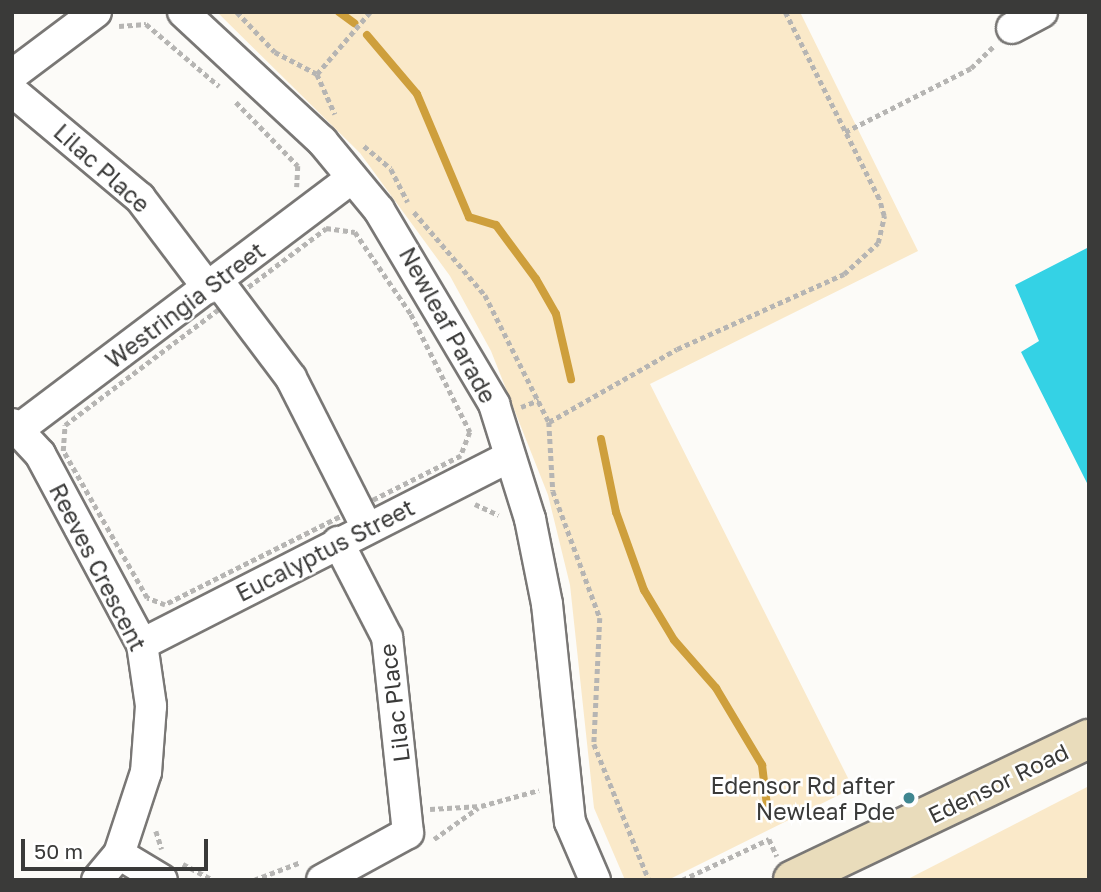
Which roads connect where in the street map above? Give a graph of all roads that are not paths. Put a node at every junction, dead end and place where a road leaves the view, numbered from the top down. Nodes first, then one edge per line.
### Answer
1 (96, 12) edge
2 (183, 12) edge
3 (1042, 12) edge
4 (1012, 28) road end
5 (12, 75) edge
6 (12, 91) edge
7 (351, 180) junction
8 (220, 289) junction
9 (16, 427) edge
10 (509, 457) junction
11 (362, 519) junction
12 (338, 542) junction
13 (142, 644) junction
14 (1089, 738) edge
15 (118, 854) junction
16 (97, 880) edge
17 (162, 880) edge
18 (322, 880) edge
19 (595, 880) edge
20 (793, 880) edge

1 - 5 street
2 - 7 street, Newleaf Parade
3 - 4 street
6 - 8 street, Lilac Place
7 - 8 street, Westringia Street
7 - 10 street, Newleaf Parade
8 - 9 street, Westringia Street
8 - 11 street, Lilac Place
9 - 13 street, Reeves Crescent
10 - 11 street, Eucalyptus Street
10 - 19 street, Newleaf Parade
11 - 12 street, Eucalyptus Street
12 - 13 street, Eucalyptus Street
12 - 18 street, Lilac Place
13 - 15 street, Reeves Crescent
14 - 20 main road, Edensor Road
15 - 16 street, Reeves Crescent
15 - 17 street

